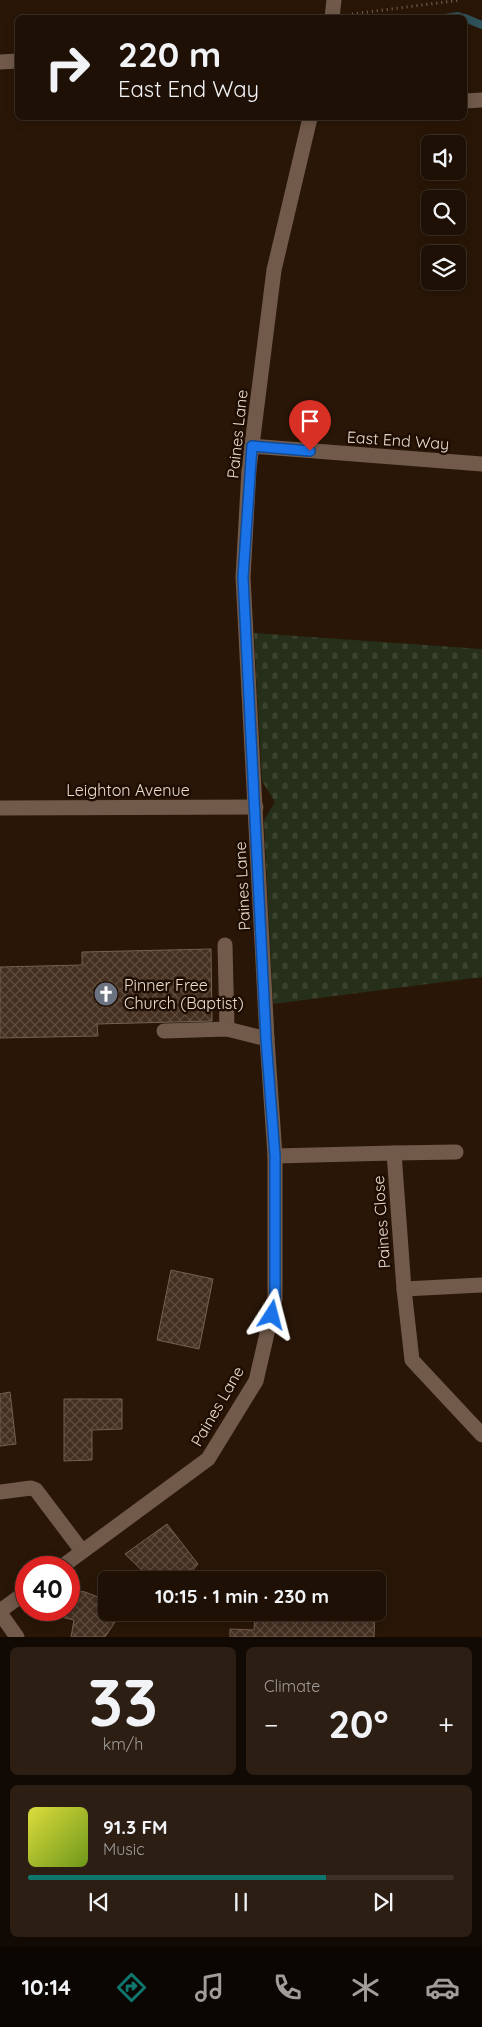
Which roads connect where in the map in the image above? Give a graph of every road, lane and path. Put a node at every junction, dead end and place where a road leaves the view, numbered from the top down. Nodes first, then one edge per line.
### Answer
1 (334, 0) edge
2 (461, 0) edge
3 (332, 15) edge
4 (347, 15) edge
5 (15, 61) edge
6 (0, 62) edge
7 (482, 100) edge
8 (467, 102) edge
9 (310, 120) edge
10 (252, 446) junction
11 (482, 464) edge
12 (256, 807) junction
13 (0, 808) edge
14 (225, 945) dead end
15 (227, 1029) junction
16 (164, 1031) dead end
17 (266, 1039) junction
18 (456, 1152) dead end
19 (394, 1153) junction
20 (275, 1156) junction
21 (482, 1285) edge
22 (404, 1289) junction
23 (482, 1435) edge
24 (0, 1492) edge
25 (82, 1551) junction
26 (76, 1556) edge
27 (15, 1600) edge
28 (0, 1612) edge
29 (17, 1637) edge

1 - 3 street
2 - 4 path
5 - 6 street
7 - 8 street
9 - 10 street, Paines Lane
10 - 11 street, East End Way
10 - 12 street, Paines Lane
12 - 13 street, Leighton Avenue
12 - 17 street, Paines Lane
14 - 15 street
15 - 16 street
15 - 17 street
17 - 20 street, Paines Lane
18 - 19 street, Paines Close
19 - 20 street, Paines Close
19 - 22 street, Paines Close
20 - 25 street, Paines Lane
21 - 22 street, Paines Close
22 - 23 street, Paines Close
24 - 25 street
25 - 26 street, Paines Lane
27 - 28 street
28 - 29 street

